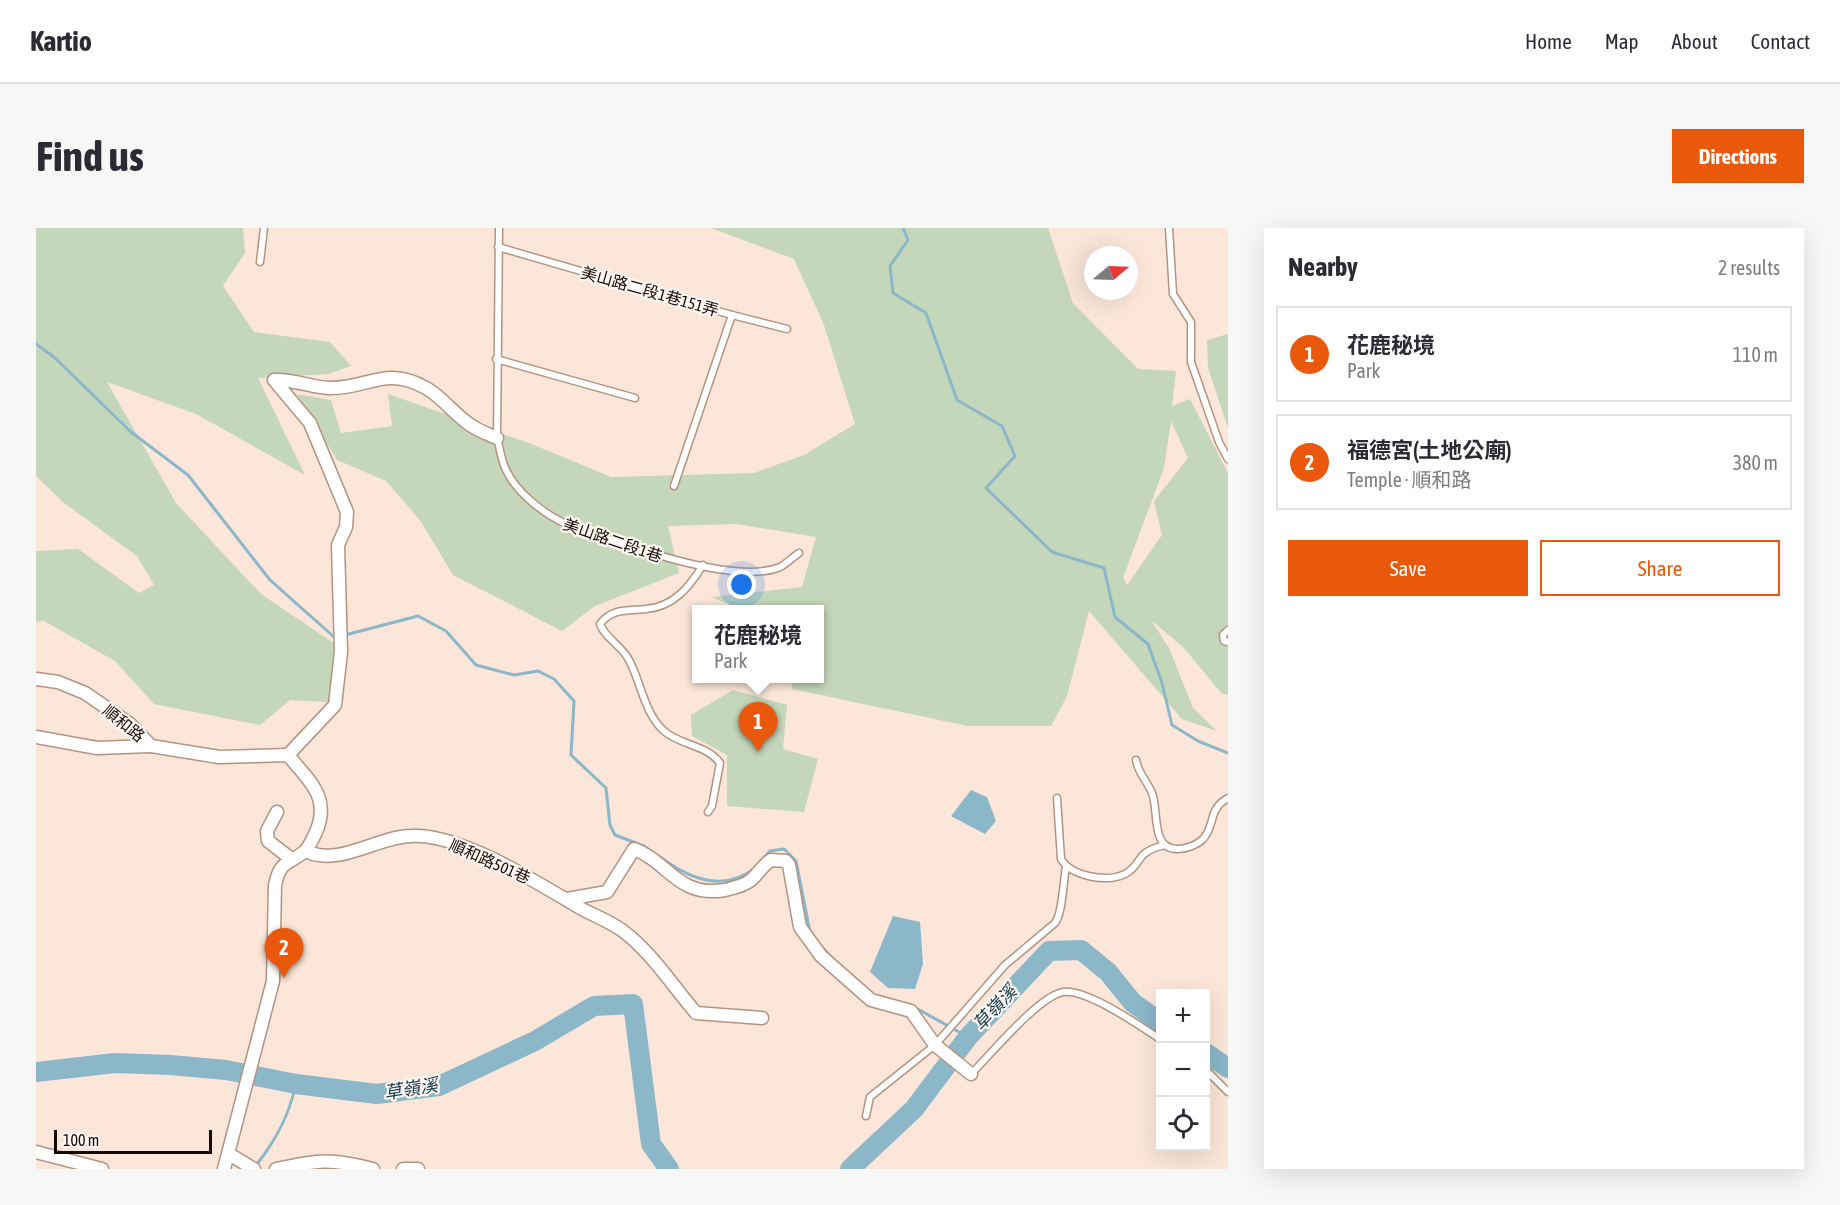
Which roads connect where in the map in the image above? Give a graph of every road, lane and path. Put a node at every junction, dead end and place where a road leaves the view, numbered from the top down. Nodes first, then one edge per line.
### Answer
1 (264, 228) edge
2 (499, 228) edge
3 (1169, 228) edge
4 (498, 247) junction
5 (260, 262) dead end
6 (732, 315) junction
7 (787, 329) dead end
8 (496, 359) junction
9 (634, 398) dead end
10 (496, 438) junction
11 (1228, 459) edge
12 (674, 486) dead end
13 (799, 553) dead end
14 (703, 565) junction
15 (1228, 630) edge
16 (1228, 642) edge
17 (36, 679) edge
18 (36, 737) edge
19 (151, 746) junction
20 (288, 755) junction
21 (1136, 760) dead end
22 (1057, 798) dead end
23 (1228, 798) edge
24 (277, 812) dead end
25 (708, 812) dead end
26 (1165, 845) junction
27 (305, 851) junction
28 (290, 858) junction
29 (1066, 867) junction
30 (567, 899) junction
31 (762, 1018) dead end
32 (1156, 1037) edge
33 (935, 1045) junction
34 (971, 1074) joint
35 (1210, 1074) edge
36 (1228, 1092) edge
37 (866, 1116) dead end
38 (36, 1152) edge
39 (229, 1154) junction
40 (102, 1169) edge
41 (224, 1169) edge
42 (254, 1169) edge
43 (276, 1169) edge
44 (373, 1169) edge
45 (403, 1169) edge
46 (418, 1169) edge

1 - 5 lane
2 - 4 lane, 美山路二段1巷
3 - 11 lane
4 - 6 lane, 美山路二段1巷151弄
4 - 8 lane, 美山路二段1巷
6 - 7 lane
6 - 12 lane, 美山路二段1巷151弄
8 - 9 lane
8 - 10 lane, 美山路二段1巷
10 - 14 lane, 美山路二段1巷
10 - 20 street
13 - 14 lane, 美山路二段1巷
14 - 25 lane
15 - 16 lane
17 - 19 street, 順和路
18 - 19 street
19 - 20 street, 順和路
20 - 27 street
21 - 26 lane
22 - 29 lane
23 - 26 lane
24 - 28 street
26 - 29 lane
27 - 28 street
27 - 30 street, 順和路501巷
28 - 39 street
29 - 33 lane
30 - 31 street, 順和路501巷
30 - 33 street
32 - 34 lane
33 - 34 street
33 - 37 lane
35 - 36 lane
38 - 40 street
39 - 41 street
39 - 42 street
43 - 44 street
45 - 46 street

